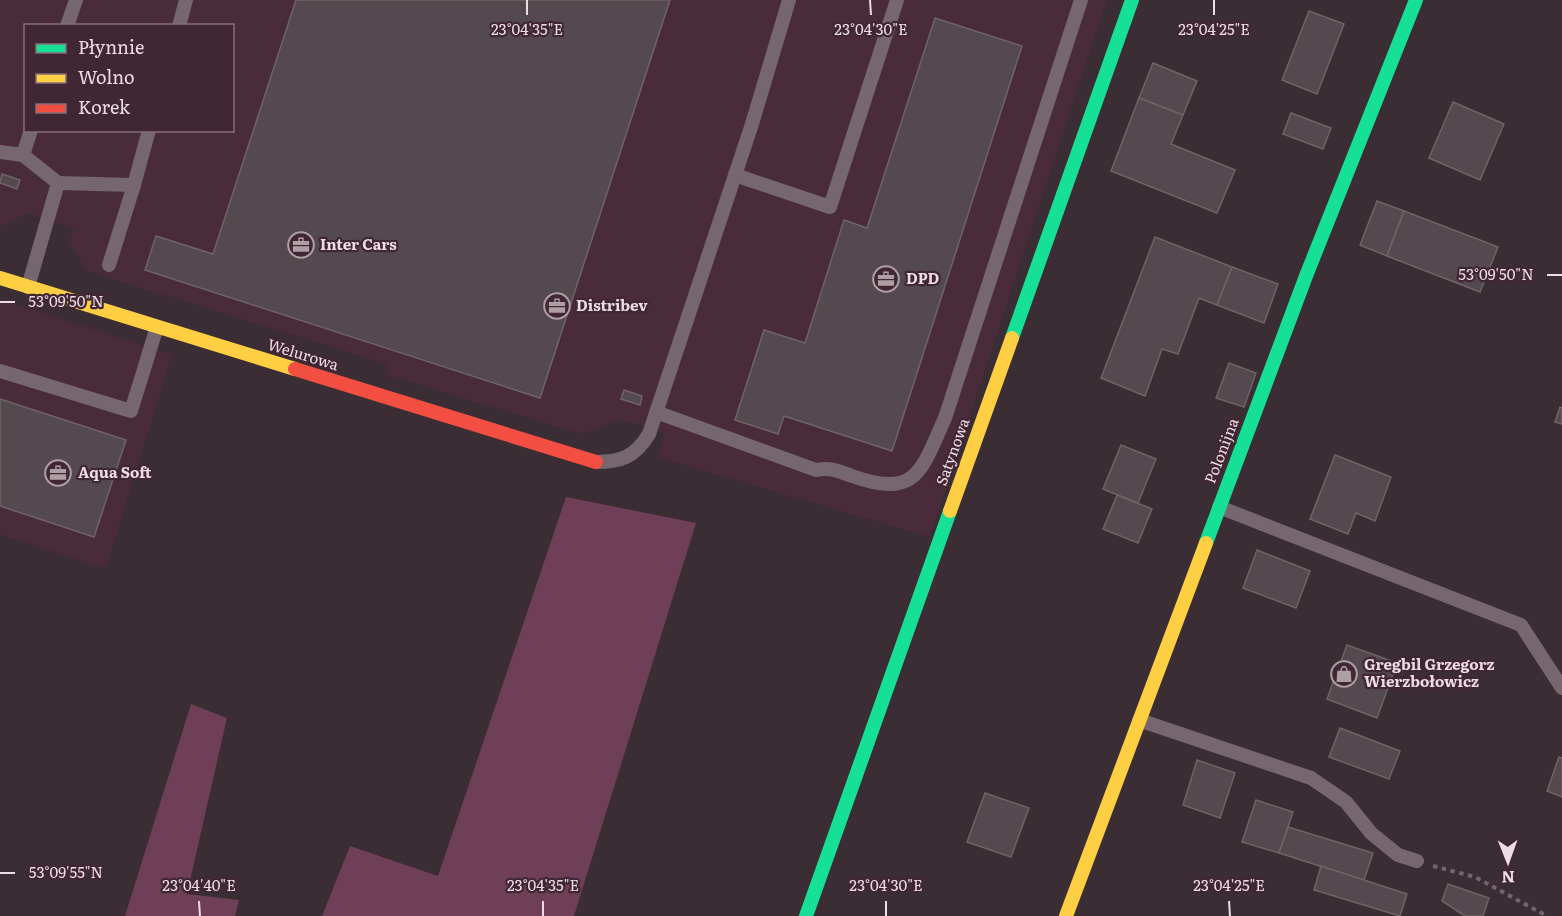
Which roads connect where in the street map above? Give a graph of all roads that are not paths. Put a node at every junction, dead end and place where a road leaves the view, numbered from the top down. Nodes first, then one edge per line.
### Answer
1 (76, 0) edge
2 (186, 0) edge
3 (789, 0) edge
4 (897, 0) edge
5 (1081, 0) edge
6 (1132, 0) edge
7 (1416, 0) edge
8 (68, 24) edge
9 (179, 24) edge
10 (30, 132) edge
11 (148, 132) edge
12 (0, 152) edge
13 (23, 155) junction
14 (735, 175) junction
15 (58, 183) junction
16 (134, 185) junction
17 (109, 265) dead end
18 (0, 278) edge
19 (28, 287) junction
20 (157, 327) junction
21 (0, 371) edge
22 (656, 412) junction
23 (596, 462) joint
24 (1219, 507) junction
25 (1562, 688) edge
26 (1139, 720) junction
27 (1417, 861) road end
28 (806, 916) edge
29 (1066, 916) edge

1 - 8 lane
2 - 9 lane
3 - 14 lane
4 - 14 lane
5 - 22 lane
6 - 28 street, Satynowa
7 - 24 street, Polonijna
10 - 13 lane
11 - 16 lane
12 - 13 lane
13 - 15 lane
14 - 22 lane
15 - 16 lane
15 - 19 lane
16 - 17 lane
18 - 19 street, Welurowa
19 - 20 street, Welurowa
20 - 21 lane
20 - 23 street, Welurowa
22 - 23 lane
24 - 25 lane
24 - 26 street, Polonijna
26 - 27 lane
26 - 29 street, Polonijna

